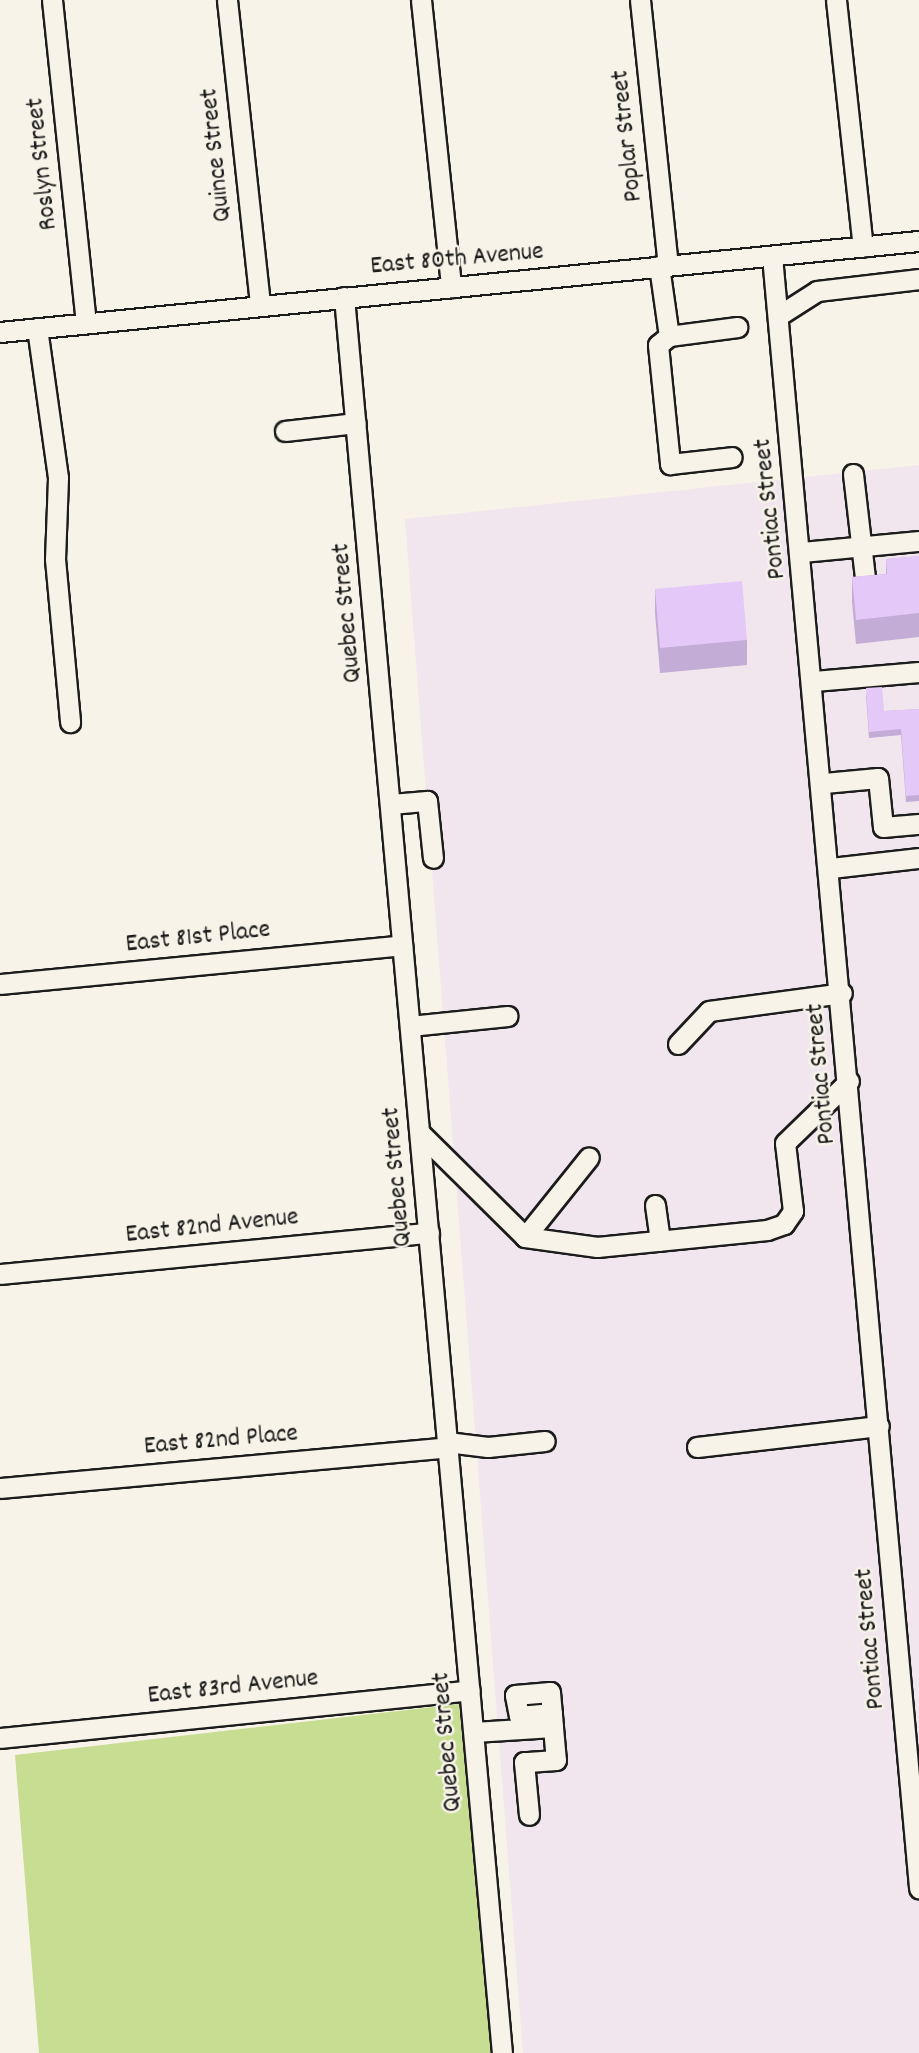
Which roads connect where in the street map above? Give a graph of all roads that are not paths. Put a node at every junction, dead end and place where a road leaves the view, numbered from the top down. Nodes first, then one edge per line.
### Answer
1 (51, 0) edge
2 (227, 0) edge
3 (421, 0) edge
4 (640, 0) edge
5 (836, 0) edge
6 (919, 241) edge
7 (863, 247) junction
8 (772, 256) junction
9 (663, 266) junction
10 (919, 279) edge
11 (451, 286) junction
12 (344, 297) junction
13 (260, 304) junction
14 (778, 316) junction
15 (86, 323) junction
16 (737, 327) dead end
17 (37, 328) junction
18 (0, 332) edge
19 (669, 336) junction
20 (356, 423) junction
21 (285, 431) dead end
22 (732, 457) dead end
23 (853, 474) dead end
24 (919, 541) edge
25 (862, 547) junction
26 (802, 552) junction
27 (865, 577) edge
28 (919, 672) edge
29 (814, 681) junction
30 (70, 722) dead end
31 (824, 783) junction
32 (391, 804) junction
33 (919, 824) edge
34 (433, 858) dead end
35 (919, 858) edge
36 (831, 868) junction
37 (402, 945) junction
38 (0, 984) edge
39 (842, 993) junction
40 (507, 1016) dead end
41 (410, 1026) junction
42 (678, 1044) dead end
43 (849, 1081) junction
44 (420, 1133) junction
45 (589, 1157) dead end
46 (655, 1205) dead end
47 (429, 1233) junction
48 (525, 1237) junction
49 (660, 1241) junction
50 (0, 1274) edge
51 (879, 1426) junction
52 (545, 1441) dead end
53 (447, 1445) junction
54 (697, 1447) dead end
55 (0, 1488) edge
56 (470, 1690) junction
57 (912, 1726) edge
58 (474, 1732) junction
59 (0, 1738) edge
60 (529, 1815) dead end
61 (919, 1888) edge
62 (502, 2053) edge

1 - 15 street, Roslyn Street
2 - 13 street, Quince Street
3 - 11 street
4 - 9 street, Poplar Street
5 - 7 street
6 - 7 street, East 80th Avenue
7 - 8 street, East 80th Avenue
8 - 9 street, East 80th Avenue
8 - 14 street, Pontiac Street
9 - 11 street, East 80th Avenue
9 - 19 street, Poplar Street
10 - 14 street
11 - 12 street, East 80th Avenue
12 - 13 street, East 80th Avenue
12 - 20 street, Quebec Street
13 - 15 street, East 80th Avenue
14 - 26 street, Pontiac Street
15 - 17 street, East 80th Avenue
16 - 19 street
17 - 18 street, East 80th Avenue
17 - 30 street
19 - 22 street
20 - 21 street
20 - 32 street, Quebec Street
23 - 25 street
24 - 25 street
25 - 26 street
25 - 27 street
26 - 29 street, Pontiac Street
28 - 29 street
29 - 31 street, Pontiac Street
31 - 33 street
31 - 36 street, Pontiac Street
32 - 34 street
32 - 37 street, Quebec Street
35 - 36 street
36 - 39 street, Pontiac Street
37 - 38 street, East 81st Place
37 - 41 street, Quebec Street
39 - 42 street
39 - 43 street, Pontiac Street
40 - 41 street
41 - 44 street, Quebec Street
43 - 49 street
43 - 51 street, Pontiac Street
44 - 47 street, Quebec Street
44 - 48 street
45 - 48 street
46 - 49 street
47 - 50 street, East 82nd Avenue
47 - 53 street, Quebec Street
48 - 49 street
51 - 54 street
51 - 57 street, Pontiac Street
52 - 53 street, East 82nd Place
53 - 55 street, East 82nd Place
53 - 56 street, Quebec Street
56 - 58 street, Quebec Street
56 - 59 street, East 83rd Avenue
57 - 61 street, Pontiac Street
58 - 60 street
58 - 62 street, Quebec Street

